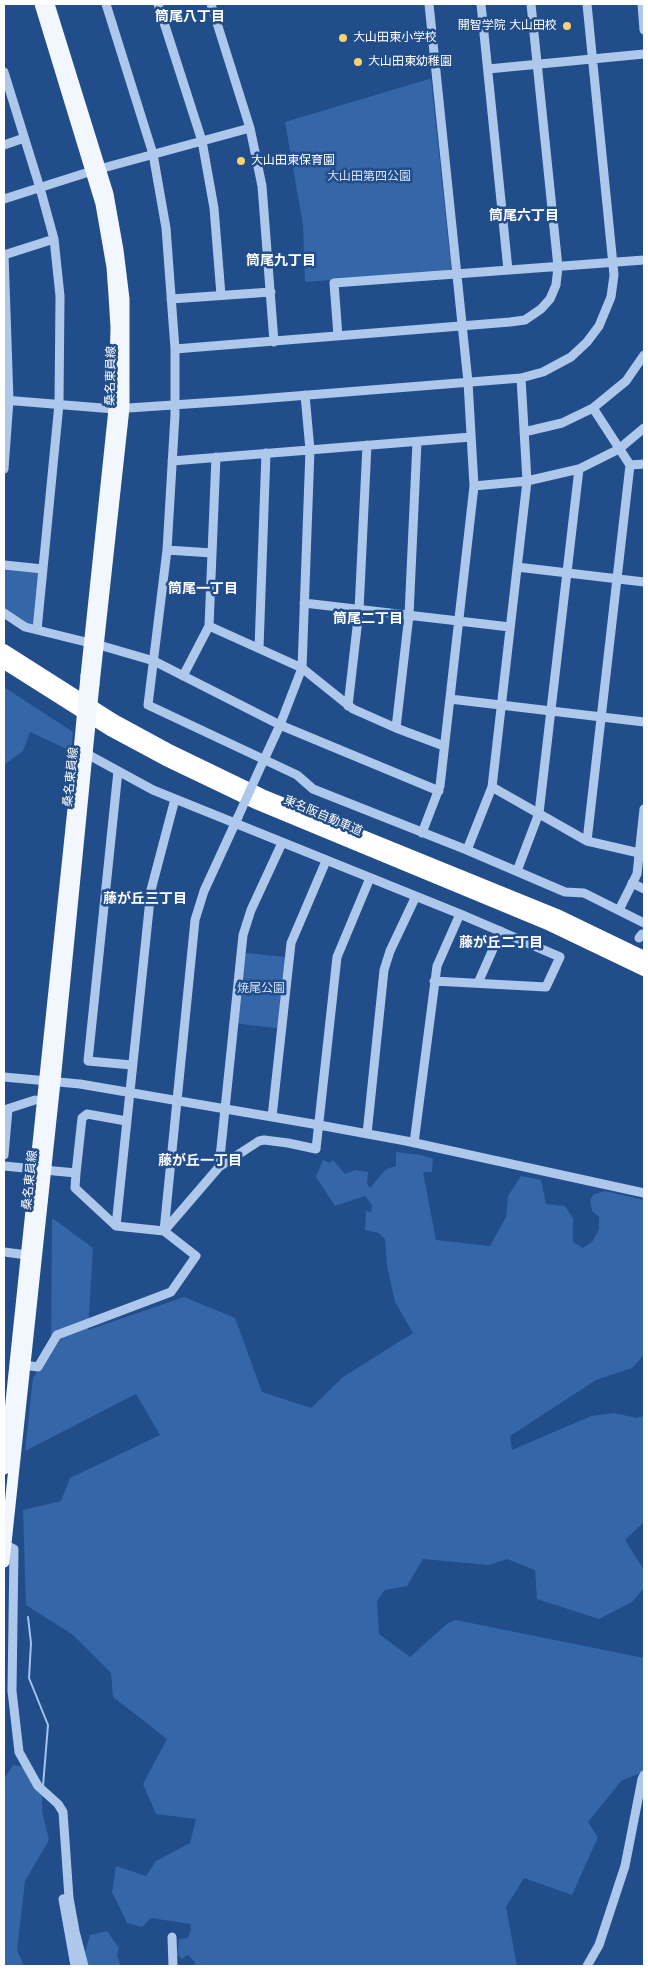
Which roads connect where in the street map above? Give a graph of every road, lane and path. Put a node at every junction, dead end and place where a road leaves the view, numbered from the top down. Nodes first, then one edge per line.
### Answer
1 (40, 4) edge
2 (49, 4) edge
3 (106, 4) edge
4 (158, 4) edge
5 (211, 4) edge
6 (429, 4) edge
7 (481, 4) edge
8 (531, 4) edge
9 (587, 4) edge
10 (642, 4) edge
11 (644, 30) edge
12 (644, 54) edge
13 (592, 58) junction
14 (537, 64) junction
15 (488, 69) junction
16 (4, 72) edge
17 (250, 128) junction
18 (24, 138) junction
19 (202, 141) junction
20 (4, 145) edge
21 (153, 154) junction
22 (96, 170) junction
23 (40, 188) junction
24 (4, 199) edge
25 (54, 239) junction
26 (4, 254) edge
27 (644, 260) edge
28 (614, 262) junction
29 (558, 267) junction
30 (508, 270) junction
31 (457, 274) junction
32 (271, 292) junction
33 (221, 295) junction
34 (171, 299) junction
35 (462, 326) junction
36 (338, 336) junction
37 (274, 342) junction
38 (175, 349) junction
39 (644, 355) edge
40 (521, 378) junction
41 (468, 382) junction
42 (305, 394) junction
43 (6, 400) edge
44 (59, 404) junction
45 (175, 404) junction
46 (119, 408) junction
47 (593, 408) junction
48 (644, 428) edge
49 (524, 432) junction
50 (471, 437) junction
51 (417, 442) junction
52 (367, 445) junction
53 (619, 449) junction
54 (310, 450) junction
55 (266, 453) junction
56 (216, 457) junction
57 (172, 461) junction
58 (644, 464) edge
59 (630, 465) junction
60 (4, 469) edge
61 (579, 469) junction
62 (526, 481) junction
63 (474, 486) junction
64 (167, 550) junction
65 (212, 553) junction
66 (4, 565) edge
67 (517, 567) junction
68 (43, 569) junction
69 (566, 573) junction
70 (616, 579) junction
71 (644, 582) edge
72 (304, 603) junction
73 (359, 610) junction
74 (4, 613) edge
75 (409, 615) junction
76 (459, 621) junction
77 (209, 626) junction
78 (510, 627) junction
79 (37, 630) junction
80 (94, 644) junction
81 (259, 648) junction
82 (4, 650) edge
83 (154, 661) junction
84 (4, 663) edge
85 (302, 668) junction
86 (183, 676) junction
87 (450, 699) junction
88 (501, 705) junction
89 (348, 706) junction
90 (551, 710) junction
91 (601, 716) junction
92 (644, 722) edge
93 (280, 725) junction
94 (396, 728) junction
95 (444, 746) junction
96 (83, 752) junction
97 (263, 763) junction
98 (118, 771) junction
99 (492, 786) junction
100 (439, 791) junction
101 (175, 799) junction
102 (644, 809) edge
103 (539, 814) junction
104 (237, 820) junction
105 (422, 833) junction
106 (587, 841) junction
107 (282, 843) junction
108 (467, 850) junction
109 (639, 853) junction
110 (326, 861) junction
111 (517, 871) junction
112 (370, 878) junction
113 (632, 883) junction
114 (644, 889) edge
115 (416, 896) junction
116 (619, 910) junction
117 (460, 914) junction
118 (644, 923) edge
119 (501, 931) junction
120 (644, 957) edge
121 (644, 970) edge
122 (434, 981) junction
123 (478, 983) junction
124 (132, 1065) junction
125 (4, 1077) edge
126 (50, 1081) junction
127 (129, 1092) junction
128 (35, 1100) dead end
129 (176, 1100) junction
130 (224, 1108) junction
131 (6, 1110) edge
132 (272, 1117) junction
133 (126, 1121) junction
134 (319, 1125) junction
135 (366, 1134) junction
136 (414, 1143) junction
137 (4, 1155) edge
138 (4, 1166) edge
139 (218, 1166) junction
140 (40, 1170) junction
141 (76, 1173) junction
142 (644, 1193) edge
143 (116, 1226) junction
144 (164, 1231) junction
145 (4, 1252) edge
146 (27, 1255) junction
147 (24, 1365) junction
148 (8, 1401) edge
149 (4, 1470) edge
150 (4, 1542) edge
151 (4, 1562) edge
152 (644, 1776) edge
153 (66, 1899) junction
154 (172, 1937) dead end
155 (75, 1966) edge
156 (84, 1966) edge
157 (173, 1966) edge
158 (587, 1966) edge

1 - 22 main road, 桑名東員線
2 - 22 main road, 桑名東員線
3 - 21 street
4 - 19 street
5 - 17 street
6 - 31 street
7 - 15 street
8 - 14 street
9 - 13 street
10 - 11 street
12 - 13 street
13 - 14 street
13 - 28 street
14 - 15 street
14 - 29 street
15 - 30 street
16 - 18 street
17 - 19 street
17 - 32 street
18 - 20 street
18 - 23 street
19 - 21 street
19 - 33 street
21 - 22 street
21 - 34 street
22 - 23 street
22 - 46 main road, 桑名東員線
23 - 24 street
23 - 25 street
25 - 26 street
25 - 44 street
26 - 43 street
27 - 28 street
28 - 29 street
28 - 40 street
29 - 30 street
29 - 35 street
30 - 31 street
31 - 35 street
31 - 36 street
32 - 33 street
32 - 37 street
33 - 34 street
34 - 38 street
35 - 36 street
35 - 41 street
36 - 37 street
37 - 38 street
38 - 45 street
39 - 47 street
40 - 41 street
40 - 49 street
41 - 42 street
41 - 50 street
42 - 45 street
42 - 54 street
43 - 44 street
43 - 60 street
44 - 46 street
44 - 68 street
45 - 46 street
45 - 57 street
46 - 80 main road, 桑名東員線
47 - 49 street
47 - 53 street
48 - 53 street
49 - 62 street
50 - 51 street
50 - 63 street
51 - 52 street
51 - 75 street
52 - 54 street
52 - 73 street
53 - 59 street
53 - 61 street
54 - 55 street
54 - 72 street
55 - 56 street
55 - 81 street
56 - 57 street
56 - 65 street
57 - 64 street
58 - 59 street
59 - 70 street
61 - 62 street
61 - 69 street
62 - 63 street
62 - 67 street
63 - 76 street
64 - 65 street
64 - 83 street
65 - 77 street
66 - 68 street
67 - 69 street
67 - 78 street
68 - 79 street
69 - 70 street
69 - 90 street
70 - 71 street
70 - 91 street
72 - 73 street
72 - 85 street
73 - 75 street
73 - 89 street
74 - 79 street
75 - 76 street
75 - 94 street
76 - 78 street
76 - 87 street
77 - 81 street
77 - 86 street
78 - 88 street
79 - 80 street
80 - 83 street
80 - 96 main road, 桑名東員線, bridge
81 - 85 street
82 - 120 highway, 東名阪自動車道
83 - 86 street
83 - 97 street
84 - 121 highway, 東名阪自動車道
85 - 89 street
85 - 93 street
86 - 93 street
87 - 88 street
87 - 95 street
88 - 90 street
88 - 99 street
89 - 94 street
90 - 91 street
90 - 103 street
91 - 92 street
91 - 106 street
93 - 97 street
93 - 100 street
94 - 95 street
95 - 100 street
96 - 98 street
96 - 126 main road, 桑名東員線
96 - 126 main road, 桑名東員線
97 - 104 street, bridge
97 - 105 street
98 - 101 street
98 - 124 street
99 - 103 street
99 - 108 street
100 - 105 street
101 - 104 street
101 - 124 street
102 - 109 street
103 - 106 street
103 - 111 street
104 - 107 street
104 - 129 street
105 - 108 street
106 - 109 street
107 - 110 street
107 - 130 street
108 - 111 street
109 - 113 street
110 - 112 street
110 - 132 street
111 - 116 street
112 - 115 street
112 - 134 street
113 - 114 street
113 - 116 street
115 - 117 street
115 - 135 street
116 - 118 street
117 - 119 street
117 - 122 street
119 - 123 street
119 - 123 street
122 - 123 street
122 - 136 street
124 - 127 street
125 - 126 street
126 - 127 street
126 - 140 main road, 桑名東員線
127 - 129 street
127 - 133 street
128 - 131 street
129 - 130 street
129 - 144 street
130 - 132 street
130 - 139 street
131 - 137 street
132 - 134 street
133 - 141 street
133 - 143 street
134 - 135 street
134 - 139 street
135 - 136 street
136 - 142 street
138 - 140 street
139 - 144 street
140 - 141 street
140 - 146 main road, 桑名東員線
140 - 147 main road, 桑名東員線
141 - 143 street
143 - 144 street
144 - 147 street
145 - 146 street
146 - 148 main road, 桑名東員線
147 - 150 main road, 桑名東員線
148 - 149 main road, 桑名東員線
150 - 151 main road, 桑名東員線
150 - 153 street
152 - 158 street
153 - 155 street
153 - 156 street
154 - 157 street

